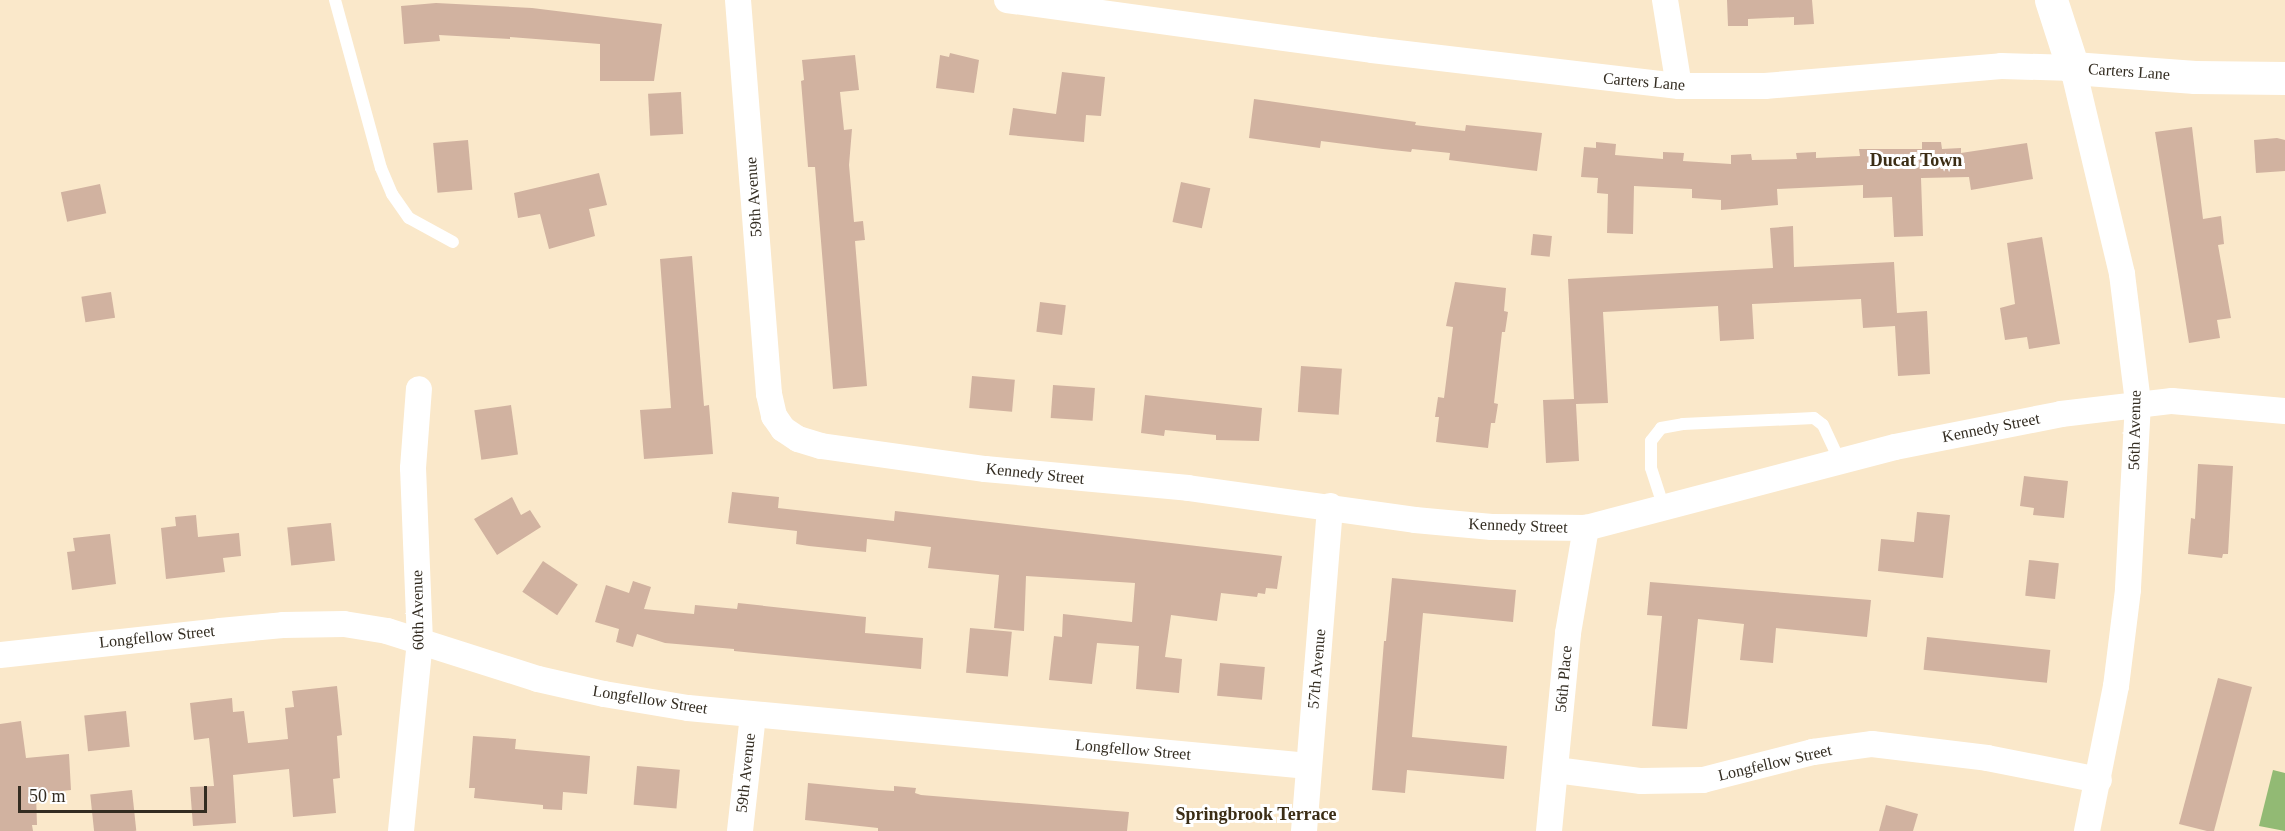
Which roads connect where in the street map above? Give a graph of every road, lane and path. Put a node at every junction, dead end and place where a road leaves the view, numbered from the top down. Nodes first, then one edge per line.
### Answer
1 (335, 0) edge
2 (738, 0) edge
3 (1007, 0) edge
4 (1665, 0) edge
5 (2051, 0) edge
6 (1104, 6) edge
7 (2073, 68) junction
8 (2285, 78) edge
9 (1679, 86) junction
10 (453, 242) dead end
11 (419, 389) dead end
12 (769, 394) joint
13 (2138, 403) junction
14 (2285, 411) edge
15 (1839, 460) junction
16 (1330, 506) junction
17 (1664, 508) junction
18 (1586, 528) junction
19 (420, 642) junction
20 (0, 655) edge
21 (753, 715) junction
22 (1308, 766) junction
23 (1556, 770) junction
24 (2099, 780) junction
25 (401, 831) edge
26 (740, 831) edge
27 (1304, 831) edge
28 (1549, 831) edge
29 (2087, 831) edge

1 - 10 lane
2 - 12 street, 59th Avenue
3 - 6 street, Carters Lane
4 - 9 street
5 - 7 street, 56th Avenue
6 - 9 street, Carters Lane
7 - 8 street, Carters Lane
7 - 9 street, Carters Lane
7 - 13 street, 56th Avenue
11 - 19 street, 60th Avenue
12 - 16 street, Kennedy Street
13 - 14 street, Kennedy Street
13 - 15 street, Kennedy Street
13 - 24 street, 56th Avenue
15 - 17 street, Kennedy Street
15 - 17 lane
16 - 18 street, Kennedy Street
16 - 22 street, 57th Avenue
17 - 18 street, Kennedy Street
18 - 23 street, 56th Place
19 - 20 street, Longfellow Street
19 - 21 street, Longfellow Street
19 - 25 street, 60th Avenue
21 - 22 street, Longfellow Street
21 - 26 street, 59th Avenue
22 - 27 street, 57th Avenue
23 - 24 street, Longfellow Street
23 - 28 street, 56th Place
24 - 29 street, 56th Avenue

